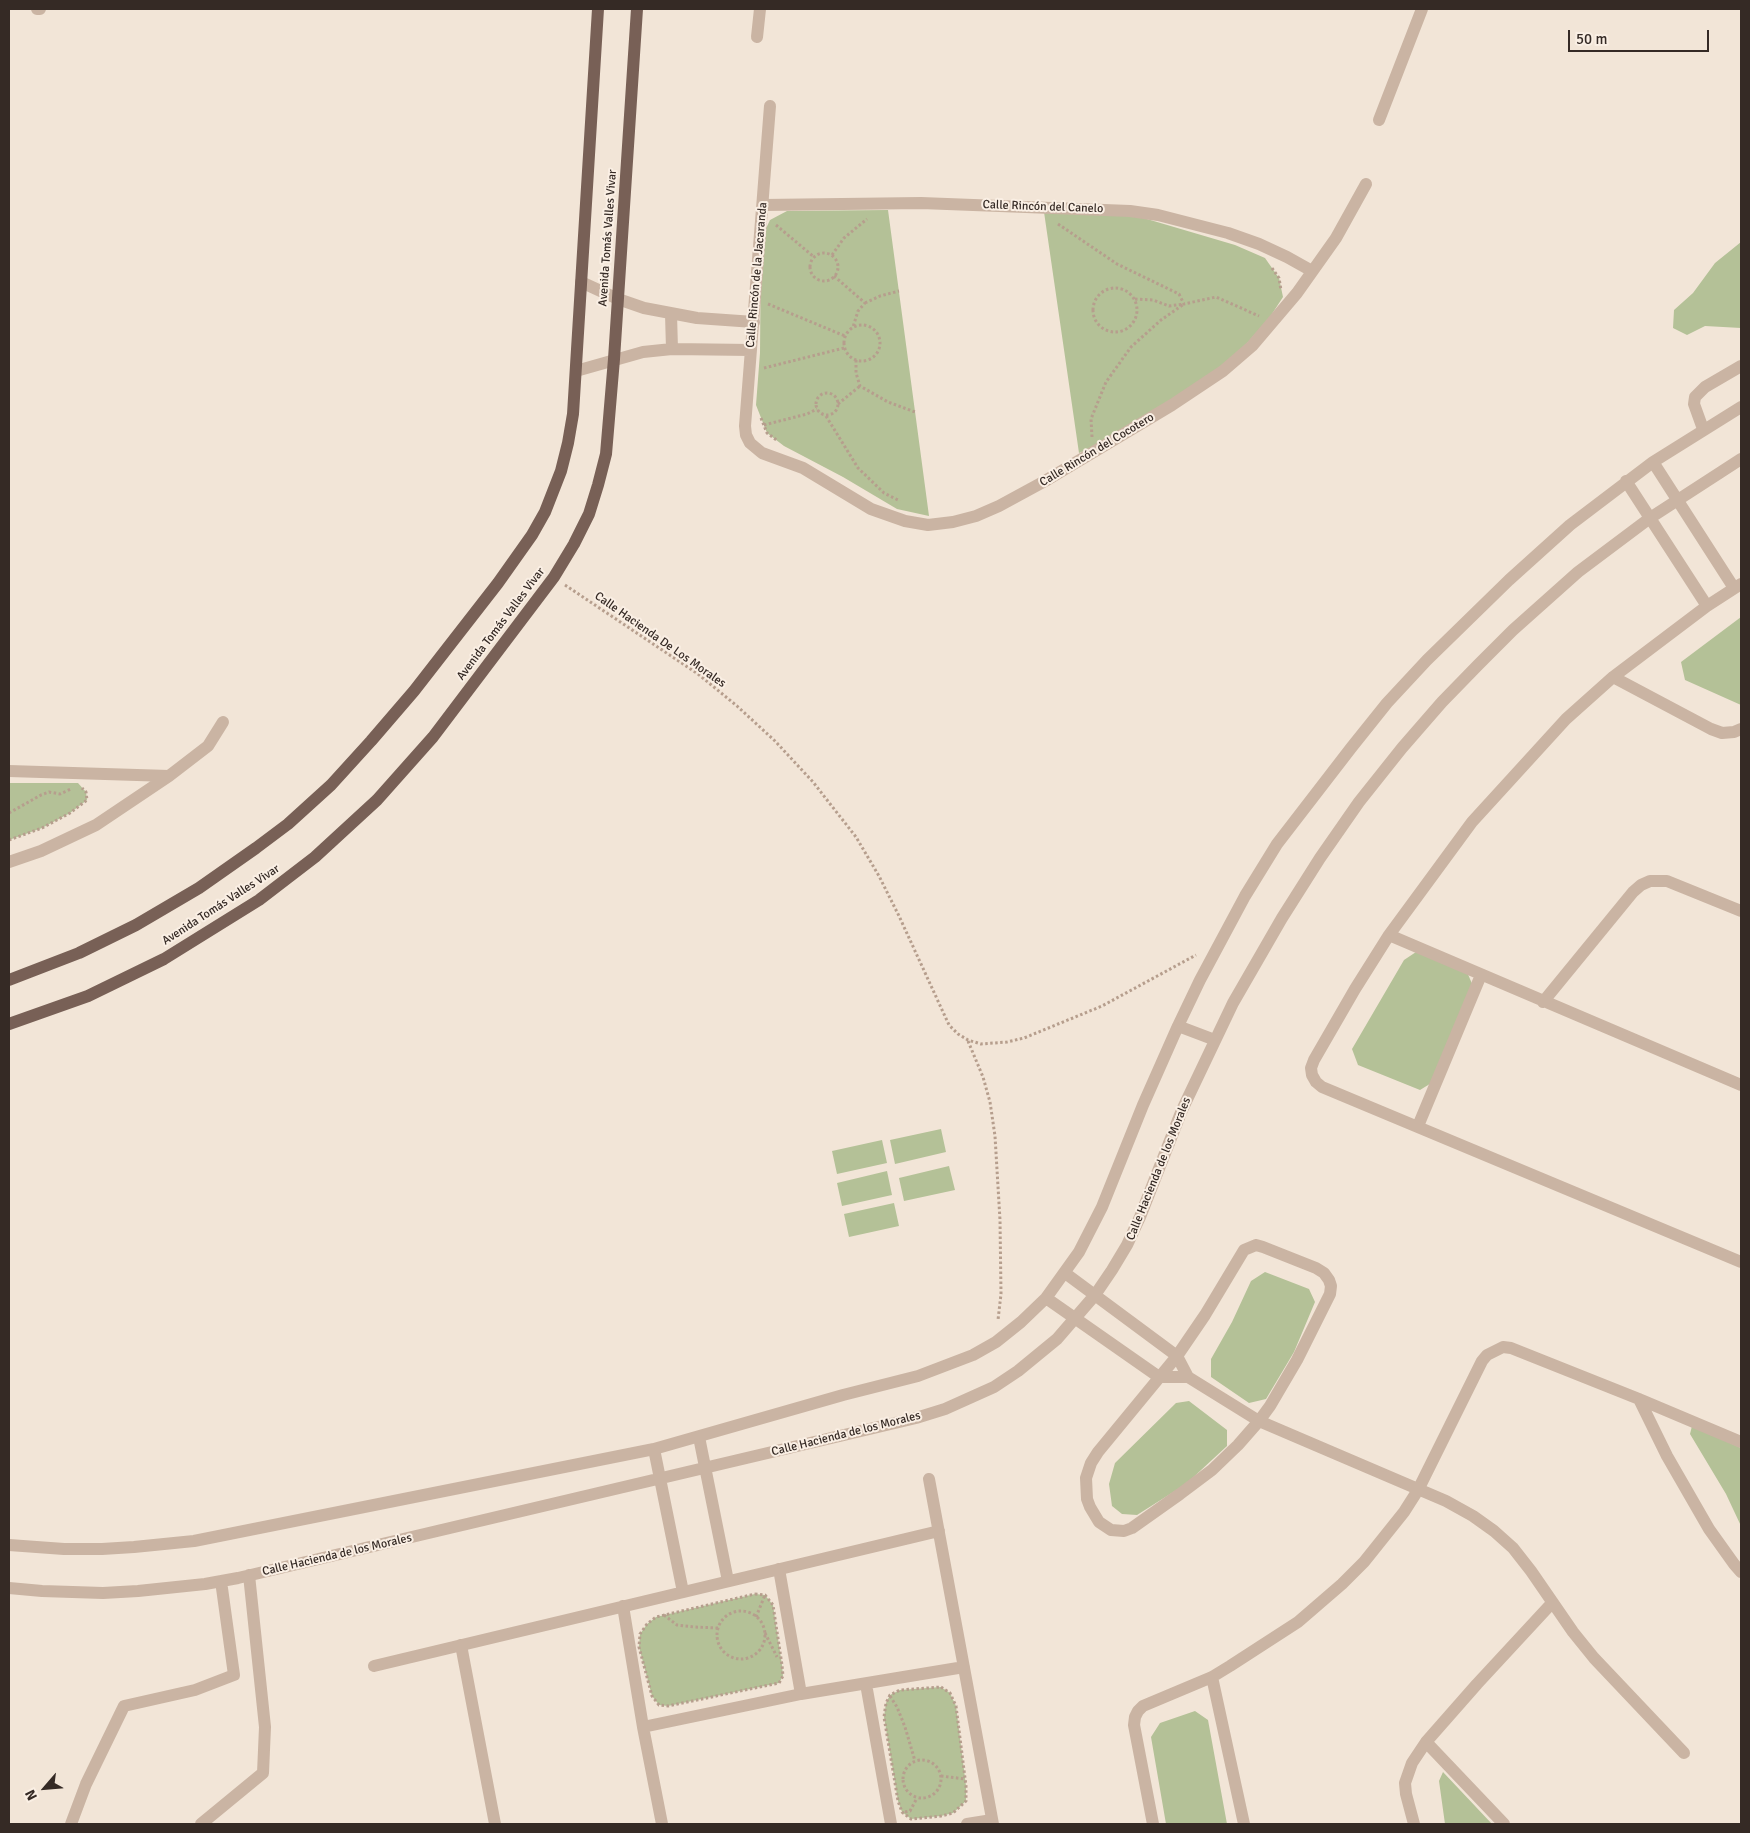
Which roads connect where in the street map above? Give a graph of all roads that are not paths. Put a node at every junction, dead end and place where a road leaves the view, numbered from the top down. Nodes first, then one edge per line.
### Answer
1 (598, 9) edge
2 (637, 9) edge
3 (760, 9) edge
4 (1422, 9) edge
5 (757, 37) dead end
6 (770, 106) dead end
7 (1379, 120) dead end
8 (1366, 184) dead end
9 (763, 205) junction
10 (1312, 271) junction
11 (581, 282) junction
12 (618, 299) junction
13 (671, 314) junction
14 (754, 322) junction
15 (672, 349) junction
16 (751, 350) junction
17 (614, 359) junction
18 (1741, 366) edge
19 (576, 370) junction
20 (1741, 407) edge
21 (1703, 429) junction
22 (750, 443) joint
23 (1741, 460) edge
24 (1653, 462) junction
25 (1626, 481) junction
26 (1677, 499) junction
27 (1650, 518) junction
28 (1738, 586) edge
29 (1707, 606) junction
30 (1613, 677) junction
31 (223, 722) dead end
32 (1741, 729) edge
33 (9, 772) edge
34 (169, 776) junction
35 (9, 862) edge
36 (1741, 912) edge
37 (1389, 935) junction
38 (1481, 975) junction
39 (9, 980) edge
40 (1543, 1002) junction
41 (9, 1024) edge
42 (1178, 1026) junction
43 (1214, 1040) junction
44 (1741, 1085) edge
45 (1418, 1126) junction
46 (1741, 1262) edge
47 (1065, 1273) junction
48 (1095, 1295) junction
49 (1046, 1298) junction
50 (1076, 1319) junction
51 (1177, 1356) junction
52 (1159, 1377) junction
53 (1188, 1377) junction
54 (1639, 1399) junction
55 (1259, 1421) junction
56 (699, 1437) junction
57 (1741, 1442) edge
58 (654, 1449) junction
59 (705, 1468) junction
60 (660, 1478) junction
61 (929, 1479) dead end
62 (1418, 1490) junction
63 (938, 1531) junction
64 (9, 1545) edge
65 (779, 1569) junction
66 (1741, 1572) edge
67 (249, 1575) junction
68 (221, 1581) junction
69 (728, 1581) junction
70 (9, 1588) edge
71 (683, 1592) junction
72 (1552, 1603) junction
73 (623, 1606) junction
74 (462, 1644) junction
75 (374, 1666) dead end
76 (964, 1667) junction
77 (1212, 1677) junction
78 (866, 1684) junction
79 (802, 1694) junction
80 (643, 1727) junction
81 (1426, 1742) junction
82 (1684, 1753) dead end
83 (494, 1820) edge
84 (993, 1822) edge
85 (71, 1824) edge
86 (200, 1824) edge
87 (481, 1824) edge
88 (662, 1824) edge
89 (891, 1824) edge
90 (966, 1824) edge
91 (1153, 1824) edge
92 (1244, 1824) edge
93 (1414, 1824) edge
94 (1504, 1824) edge

1 - 11 main road, Avenida Tomás Valles Vivar
2 - 12 main road, Avenida Tomás Valles Vivar
3 - 5 street
4 - 7 street
6 - 9 street, Calle Rincón de la Jacaranda
8 - 10 street, Calle Rincón del Cocotero
9 - 10 street, Calle Rincón del Canelo
9 - 14 street, Calle Rincón de la Jacaranda
10 - 22 street, Calle Rincón del Cocotero
11 - 12 street
11 - 19 main road, Avenida Tomás Valles Vivar
12 - 13 street
12 - 17 main road, Avenida Tomás Valles Vivar
13 - 14 street
13 - 15 street
14 - 16 street, Calle Rincón de la Jacaranda
15 - 16 street
15 - 17 street
16 - 22 street, Calle Rincón de la Jacaranda
17 - 19 street
17 - 41 main road, Avenida Tomás Valles Vivar
18 - 21 street
19 - 39 main road, Avenida Tomás Valles Vivar
20 - 21 street
21 - 24 street
23 - 26 street, Calle Hacienda de los Morales
24 - 25 street
24 - 26 street
25 - 27 street
25 - 42 street
26 - 27 street, Calle Hacienda de los Morales
26 - 28 street
27 - 29 street
27 - 43 street, Calle Hacienda de los Morales
28 - 29 street
29 - 30 street
30 - 32 street
30 - 37 street
31 - 34 street
33 - 34 street
34 - 35 street
36 - 40 street
37 - 38 street
37 - 45 street
38 - 40 street
38 - 45 street
40 - 44 street
42 - 43 street
42 - 47 street
43 - 48 street, Calle Hacienda de los Morales
45 - 46 street
47 - 48 street
47 - 49 street
48 - 50 street, Calle Hacienda de los Morales
48 - 51 street
49 - 50 street
49 - 56 street
50 - 52 street
50 - 59 street, Calle Hacienda de los Morales
51 - 52 street
51 - 53 street
51 - 55 street
52 - 53 street
52 - 55 street
53 - 55 street
54 - 57 street
54 - 62 street
54 - 66 street
55 - 62 street
56 - 58 street
56 - 59 street
58 - 60 street
58 - 64 street
59 - 60 street, Calle Hacienda de los Morales
59 - 69 street
60 - 67 street, Calle Hacienda de los Morales
60 - 71 street
61 - 63 street
62 - 72 street
62 - 77 street
63 - 65 street
63 - 76 street
65 - 69 street
65 - 79 street
67 - 68 street, Calle Hacienda de los Morales
67 - 86 street
68 - 70 street, Calle Hacienda de los Morales
68 - 85 street
69 - 71 street
71 - 73 street
72 - 81 street
72 - 82 street
73 - 74 street
73 - 80 street
74 - 75 street
74 - 83 street
76 - 78 street
76 - 84 street
77 - 91 street
77 - 92 street
78 - 79 street
78 - 89 street
79 - 80 street
80 - 88 street
81 - 93 street
81 - 94 street
83 - 87 street
84 - 90 street

